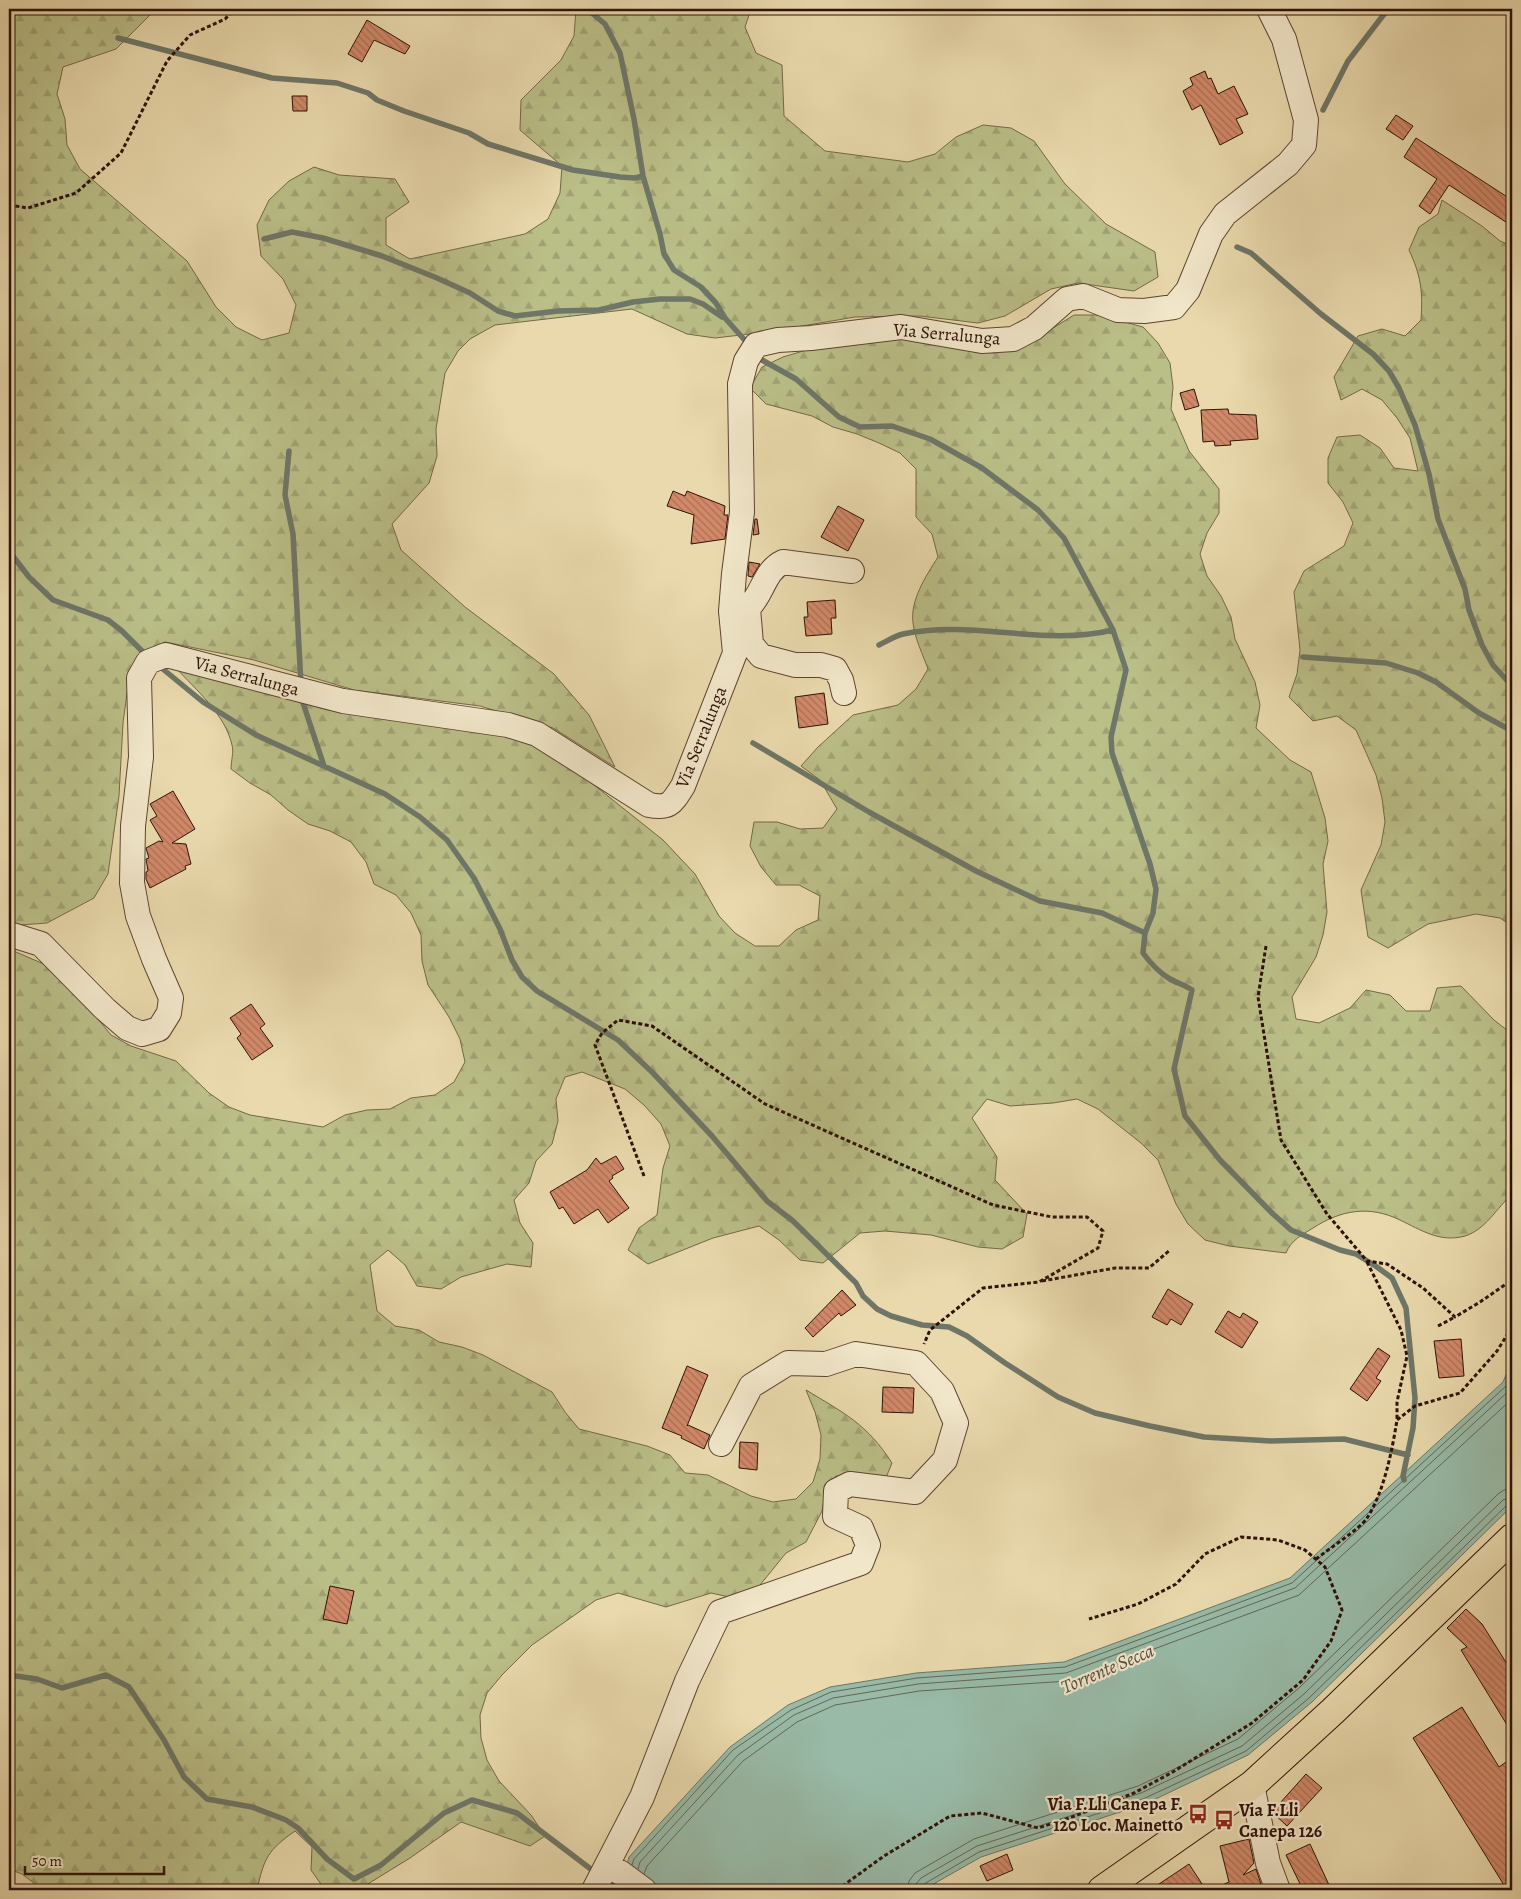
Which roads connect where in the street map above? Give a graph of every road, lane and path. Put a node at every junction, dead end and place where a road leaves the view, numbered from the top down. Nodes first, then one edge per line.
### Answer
1 (235, 9) edge
2 (1269, 9) edge
3 (9, 205) edge
4 (852, 571) dead end
5 (740, 603) junction
6 (844, 693) dead end
7 (9, 934) edge
8 (1266, 946) dead end
9 (644, 1176) dead end
10 (1170, 1250) dead end
11 (1367, 1262) junction
12 (1512, 1280) edge
13 (1039, 1282) junction
14 (1455, 1317) junction
15 (1438, 1326) dead end
16 (1512, 1327) edge
17 (916, 1362) junction
18 (1397, 1420) junction
19 (721, 1444) dead end
20 (1512, 1538) edge
21 (1316, 1559) junction
22 (1089, 1619) dead end
23 (1252, 1785) junction
24 (1266, 1850) junction
25 (607, 1865) junction
26 (594, 1890) edge
27 (644, 1890) edge
28 (837, 1890) edge
29 (1102, 1890) edge
30 (1278, 1890) edge
31 (1290, 1890) edge

1 - 3 path
2 - 5 street, Via Serralunga
4 - 5 street
5 - 6 street, Via Serralunga
5 - 7 street, Via Serralunga
8 - 11 path
9 - 13 path
10 - 13 path
11 - 14 path
11 - 18 path
12 - 14 path
13 - 17 path
14 - 15 path
16 - 18 path
17 - 19 street
17 - 25 street
18 - 21 path
20 - 23 main road
21 - 22 path
21 - 28 path
23 - 24 street
23 - 29 main road
24 - 30 street
24 - 31 street
25 - 26 street
25 - 27 street

